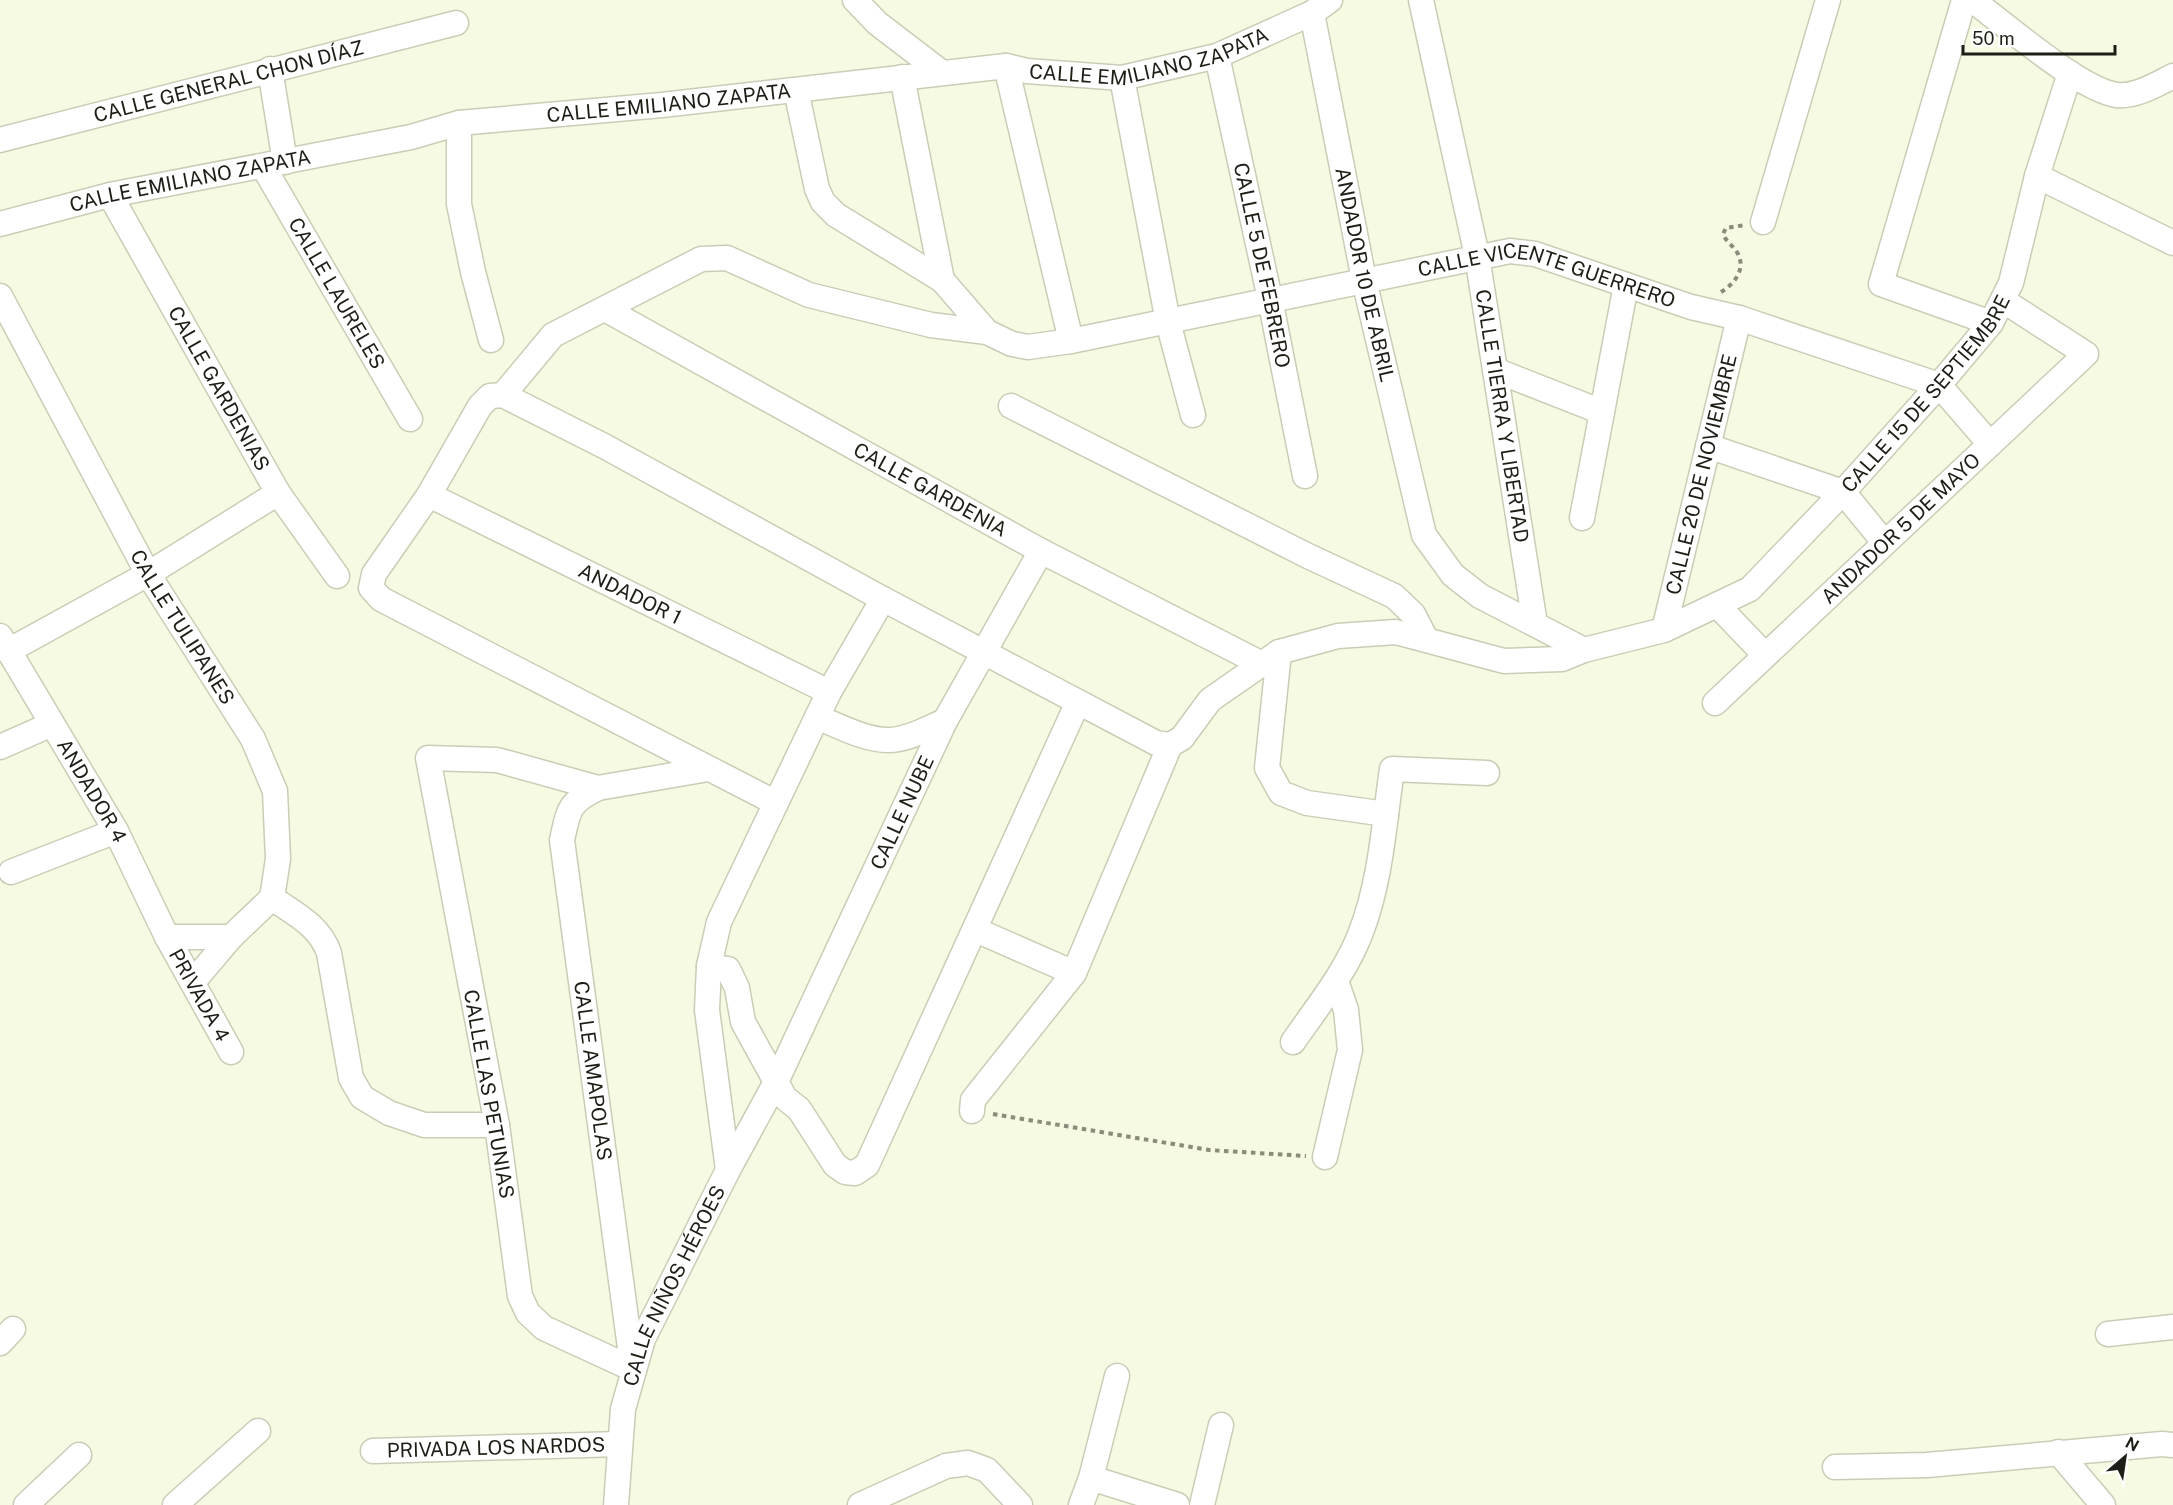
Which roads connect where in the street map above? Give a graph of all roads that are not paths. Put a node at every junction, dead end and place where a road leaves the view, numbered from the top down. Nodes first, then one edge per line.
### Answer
1 (855, 0) edge
2 (1421, 0) edge
3 (1828, 0) edge
4 (1964, 0) edge
5 (1972, 0) edge
6 (1321, 6) edge
7 (456, 23) dead end
8 (1217, 56) junction
9 (1006, 66) junction
10 (270, 69) junction
11 (941, 72) junction
12 (2070, 73) junction
13 (2173, 76) edge
14 (902, 77) junction
15 (1122, 78) junction
16 (796, 90) junction
17 (459, 123) junction
18 (0, 140) edge
19 (274, 164) junction
20 (2037, 176) junction
21 (110, 195) junction
22 (1763, 222) road end
23 (0, 224) edge
24 (2173, 243) edge
25 (1477, 256) junction
26 (942, 280) junction
27 (1364, 280) junction
28 (1626, 285) junction
29 (0, 296) edge
30 (1270, 299) junction
31 (2004, 301) junction
32 (605, 309) junction
33 (1739, 318) junction
34 (1168, 322) junction
35 (1990, 323) junction
36 (987, 332) junction
37 (491, 340) dead end
38 (1071, 341) junction
39 (1495, 370) junction
40 (1939, 385) junction
41 (503, 395) junction
42 (1011, 406) dead end
43 (1602, 412) junction
44 (1193, 415) dead end
45 (410, 419) dead end
46 (1990, 444) junction
47 (1708, 446) junction
48 (1305, 476) dead end
49 (1843, 492) junction
50 (278, 494) junction
51 (429, 495) junction
52 (1582, 518) dead end
53 (1884, 542) junction
54 (1041, 551) junction
55 (148, 574) junction
56 (337, 576) dead end
57 (883, 599) junction
58 (1717, 605) junction
59 (1535, 624) junction
60 (1664, 630) junction
61 (1426, 639) junction
62 (4, 643) edge
63 (1584, 650) junction
64 (986, 652) junction
65 (1764, 654) junction
66 (1269, 658) junction
67 (829, 692) junction
68 (1078, 702) junction
69 (1715, 703) dead end
70 (817, 717) junction
71 (945, 721) junction
72 (52, 724) junction
73 (1170, 745) junction
74 (0, 747) edge
75 (708, 769) junction
76 (1487, 773) dead end
77 (598, 788) junction
78 (776, 804) junction
79 (1386, 814) junction
80 (116, 831) junction
81 (10, 872) dead end
82 (272, 898) junction
83 (976, 930) junction
84 (167, 937) junction
85 (231, 937) junction
86 (709, 966) junction
87 (1074, 973) junction
88 (1336, 981) junction
89 (193, 982) junction
90 (1293, 1042) dead end
91 (231, 1052) dead end
92 (776, 1082) junction
93 (972, 1111) road end
94 (497, 1125) junction
95 (1325, 1157) road end
96 (728, 1170) junction
97 (2173, 1327) edge
98 (2108, 1334) dead end
99 (633, 1369) junction
100 (1117, 1376) dead end
101 (1221, 1425) dead end
102 (258, 1431) dead end
103 (620, 1444) junction
104 (2173, 1445) edge
105 (373, 1451) dead end
106 (2058, 1452) junction
107 (79, 1455) dead end
108 (1835, 1467) dead end
109 (1091, 1478) junction
110 (26, 1505) edge
111 (174, 1505) edge
112 (616, 1505) edge
113 (860, 1505) edge
114 (1020, 1505) edge
115 (1081, 1505) edge
116 (1177, 1505) edge
117 (1202, 1505) edge
118 (2103, 1505) edge

1 - 11 street
2 - 25 street, CALLE TIERRA Y LIBERTAD
3 - 22 street
4 - 35 street
5 - 12 street
6 - 8 street, CALLE EMILIANO ZAPATA
6 - 27 street, ANDADOR 10 DE ABRIL
7 - 10 street, CALLE GENERAL CHON DÍAZ
8 - 15 street, CALLE EMILIANO ZAPATA
8 - 30 street, CALLE 5 DE FEBRERO
9 - 11 street, CALLE EMILIANO ZAPATA
9 - 15 street, CALLE EMILIANO ZAPATA
9 - 38 street
10 - 18 street, CALLE GENERAL CHON DÍAZ
10 - 19 street
11 - 14 street, CALLE EMILIANO ZAPATA
12 - 13 street
12 - 20 street, CALLE 15 DE SEPTIEMBRE
14 - 16 street, CALLE EMILIANO ZAPATA
14 - 26 street
15 - 34 street
16 - 17 street, CALLE EMILIANO ZAPATA
16 - 26 street
17 - 19 street, CALLE EMILIANO ZAPATA
17 - 37 street
19 - 21 street, CALLE EMILIANO ZAPATA
19 - 45 street, CALLE LAURELES
20 - 24 street
20 - 31 street, CALLE 15 DE SEPTIEMBRE
21 - 23 street, CALLE EMILIANO ZAPATA
21 - 50 street, CALLE GARDENIAS
25 - 27 street, CALLE VICENTE GUERRERO
25 - 28 street, CALLE VICENTE GUERRERO
25 - 39 street, CALLE TIERRA Y LIBERTAD
26 - 36 street
27 - 30 street, CALLE VICENTE GUERRERO
27 - 59 street, ANDADOR 10 DE ABRIL
28 - 33 street, CALLE VICENTE GUERRERO
28 - 43 street
29 - 55 street, CALLE TULIPANES
30 - 34 street, CALLE VICENTE GUERRERO
30 - 48 street, CALLE 5 DE FEBRERO
31 - 35 street, CALLE 15 DE SEPTIEMBRE
31 - 46 street, ANDADOR 5 DE MAYO
32 - 36 street
32 - 41 street
32 - 54 street, CALLE GARDENIA
33 - 40 street, CALLE VICENTE GUERRERO
33 - 47 street, CALLE 20 DE NOVIEMBRE
34 - 38 street, CALLE VICENTE GUERRERO
34 - 44 street
35 - 40 street, CALLE 15 DE SEPTIEMBRE
36 - 38 street, CALLE VICENTE GUERRERO
39 - 43 street
39 - 59 street, CALLE TIERRA Y LIBERTAD
40 - 46 street
40 - 49 street, CALLE 15 DE SEPTIEMBRE
41 - 51 street
41 - 57 street
42 - 61 street
43 - 52 street
46 - 53 street, ANDADOR 5 DE MAYO
47 - 49 street
47 - 60 street, CALLE 20 DE NOVIEMBRE
49 - 53 street
49 - 58 street, CALLE 15 DE SEPTIEMBRE
50 - 55 street
50 - 56 street, CALLE GARDENIAS
51 - 67 street, ANDADOR 1
51 - 75 street
53 - 65 street, ANDADOR 5 DE MAYO
54 - 64 street, CALLE NUBE
54 - 66 street, CALLE GARDENIA
55 - 62 street
55 - 82 street, CALLE TULIPANES
57 - 64 street
57 - 67 street
58 - 60 street, CALLE 15 DE SEPTIEMBRE
58 - 65 street
59 - 63 street
60 - 63 street, CALLE 15 DE SEPTIEMBRE
61 - 63 street, CALLE 15 DE SEPTIEMBRE
61 - 66 street, CALLE 15 DE SEPTIEMBRE
62 - 72 street, ANDADOR 4
64 - 68 street
64 - 71 street, CALLE NUBE
65 - 69 street, ANDADOR 5 DE MAYO
66 - 73 street
66 - 79 street
67 - 70 street
68 - 73 street
68 - 83 street
70 - 71 street
70 - 78 street
71 - 92 street, CALLE NUBE
72 - 74 street
72 - 80 street, ANDADOR 4
73 - 87 street
75 - 77 street
75 - 78 street
76 - 79 street
77 - 94 street, CALLE LAS PETUNIAS
77 - 99 street, CALLE AMAPOLAS
78 - 86 street
79 - 88 street
80 - 81 street
80 - 84 street, ANDADOR 4
82 - 85 street
82 - 94 street
83 - 87 street
83 - 92 street
84 - 85 street
84 - 89 street, PRIVADA 4
85 - 89 street
86 - 92 street
86 - 96 street
87 - 93 street
88 - 90 street
88 - 95 street
89 - 91 street, PRIVADA 4
92 - 96 street, CALLE NIÑOS HÉROES
94 - 99 street, CALLE LAS PETUNIAS
96 - 99 street, CALLE NIÑOS HÉROES
97 - 98 street
99 - 103 street, CALLE NIÑOS HÉROES
100 - 109 street
101 - 117 street
102 - 111 street
103 - 105 street, PRIVADA LOS NARDOS
103 - 112 street, CALLE NIÑOS HÉROES
104 - 106 street
106 - 108 street
106 - 118 street
107 - 110 street
109 - 115 street
109 - 116 street
113 - 114 street

